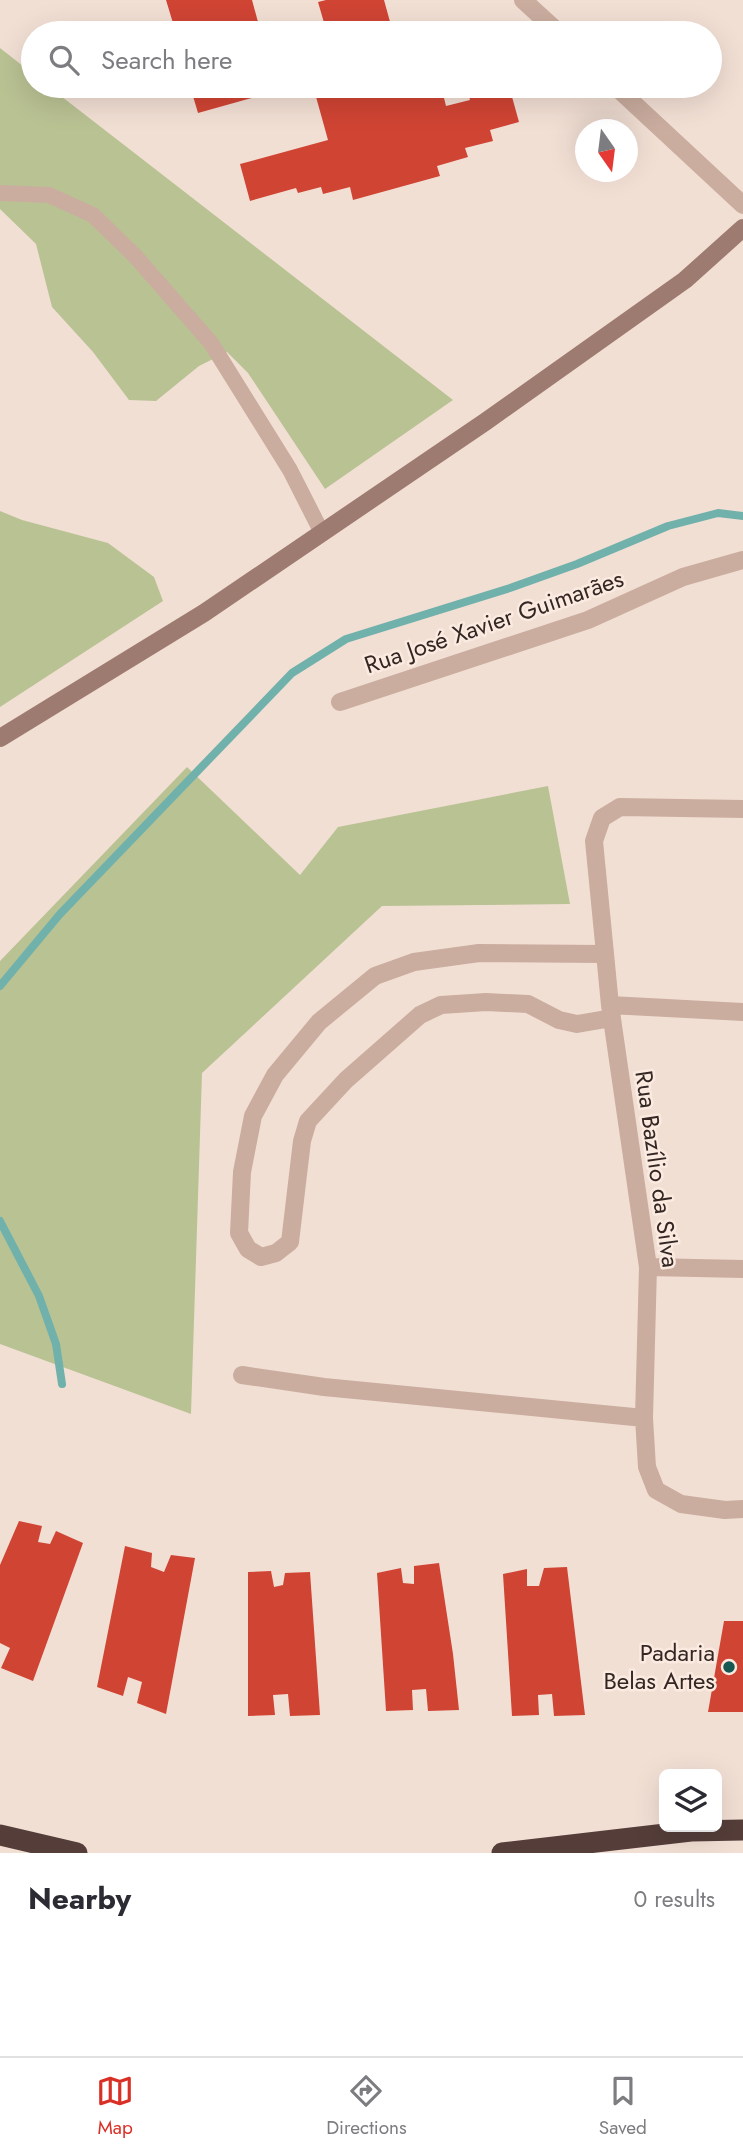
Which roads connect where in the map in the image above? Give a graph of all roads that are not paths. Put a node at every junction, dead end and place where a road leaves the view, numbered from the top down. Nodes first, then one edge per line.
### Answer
1 (524, 0) edge
2 (546, 21) edge
3 (628, 98) edge
4 (0, 193) edge
5 (743, 205) edge
6 (743, 228) edge
7 (321, 533) junction
8 (743, 561) edge
9 (340, 702) dead end
10 (0, 738) edge
11 (743, 809) edge
12 (605, 954) junction
13 (611, 1012) junction
14 (743, 1012) edge
15 (648, 1267) junction
16 (743, 1269) edge
17 (242, 1375) dead end
18 (644, 1418) junction
19 (743, 1510) edge
20 (743, 1830) edge
21 (0, 1835) edge
22 (77, 1853) edge
23 (502, 1853) edge

1 - 2 street
3 - 5 street
4 - 7 lane
6 - 7 main road
7 - 10 main road
8 - 9 street, Rua José Xavier Guimarães
11 - 12 street, Rua Bazílio da Silva
12 - 13 street, Rua Bazílio da Silva
12 - 13 street
13 - 14 street
13 - 15 street, Rua Bazílio da Silva
15 - 16 street
15 - 18 street, Rua Bazílio da Silva
17 - 18 street
18 - 19 street, Rua Bazílio da Silva
20 - 23 highway
21 - 22 highway

